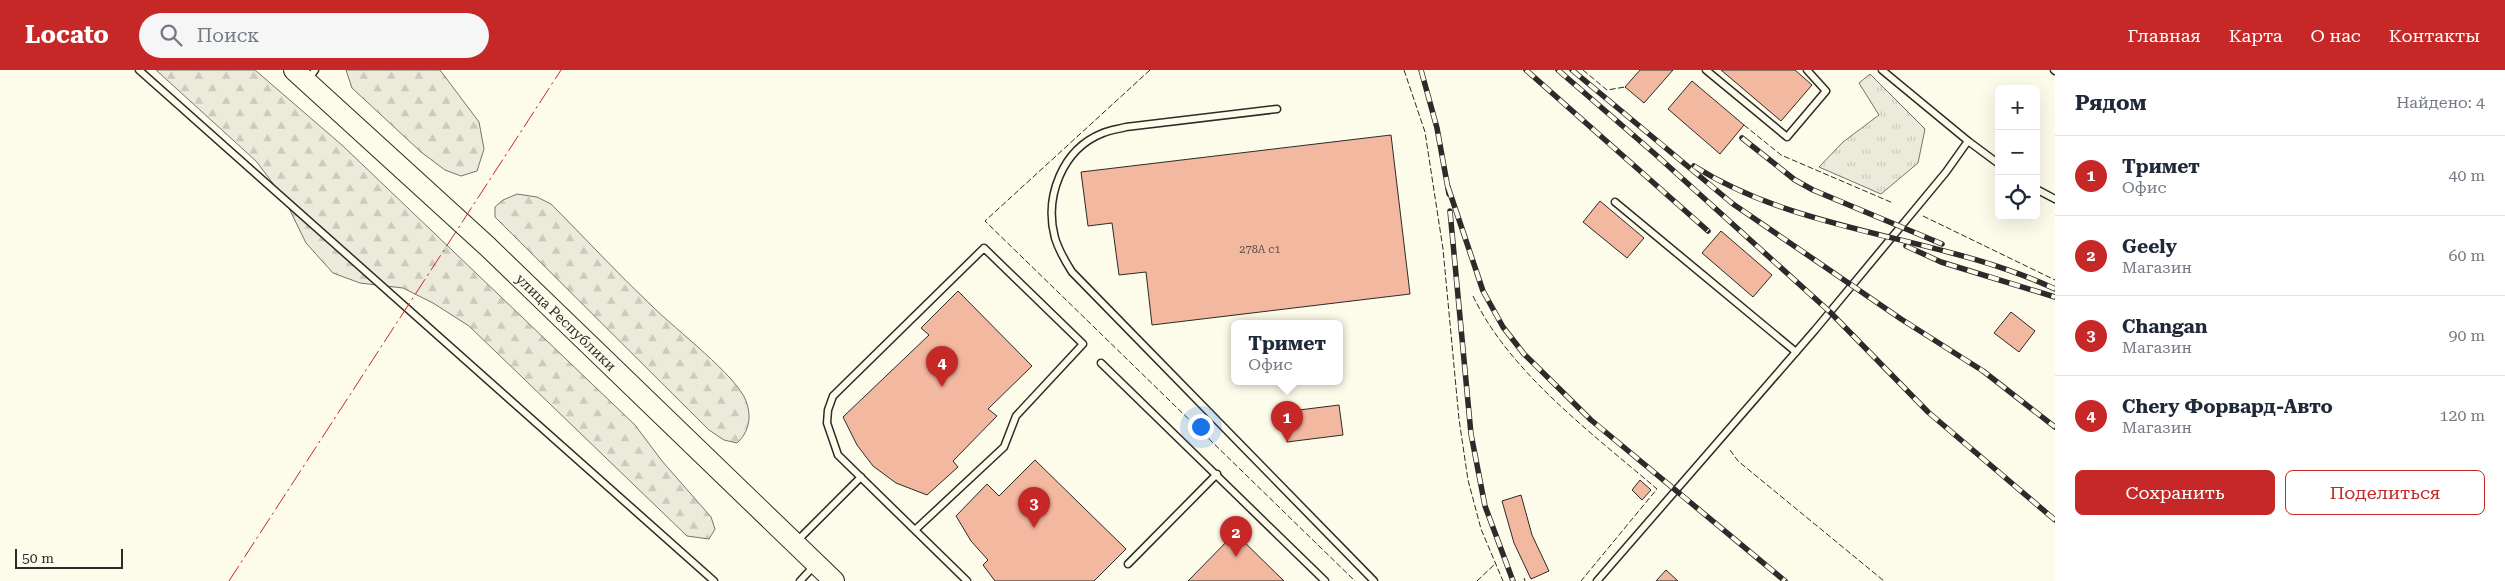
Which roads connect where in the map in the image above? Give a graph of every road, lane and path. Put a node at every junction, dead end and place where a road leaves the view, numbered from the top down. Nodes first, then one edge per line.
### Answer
1 (139, 70) edge
2 (1706, 70) edge
3 (1807, 70) edge
4 (1882, 70) edge
5 (305, 74) edge
6 (1277, 109) dead end
7 (1968, 141) junction
8 (1995, 161) edge
9 (2040, 191) edge
10 (2055, 199) edge
11 (1614, 202) dead end
12 (1796, 352) junction
13 (1101, 363) dead end
14 (1217, 474) junction
15 (861, 477) junction
16 (915, 530) junction
17 (795, 543) junction
18 (816, 564) junction
19 (1128, 564) dead end
20 (714, 581) edge
21 (800, 581) edge
22 (834, 581) edge
23 (967, 581) edge
24 (1324, 581) edge
25 (1374, 581) edge
26 (1597, 581) edge

1 - 20 lane
2 - 3 lane
4 - 7 lane
5 - 17 main road, улица Республики
6 - 25 lane
7 - 8 lane
7 - 12 lane
9 - 10 lane
11 - 12 lane
12 - 26 lane
13 - 14 lane
14 - 19 lane
14 - 24 lane
15 - 16 lane
15 - 16 lane
15 - 17 lane
16 - 23 lane
17 - 18 main road, улица Республики
18 - 21 lane
18 - 22 main road, улица Республики

